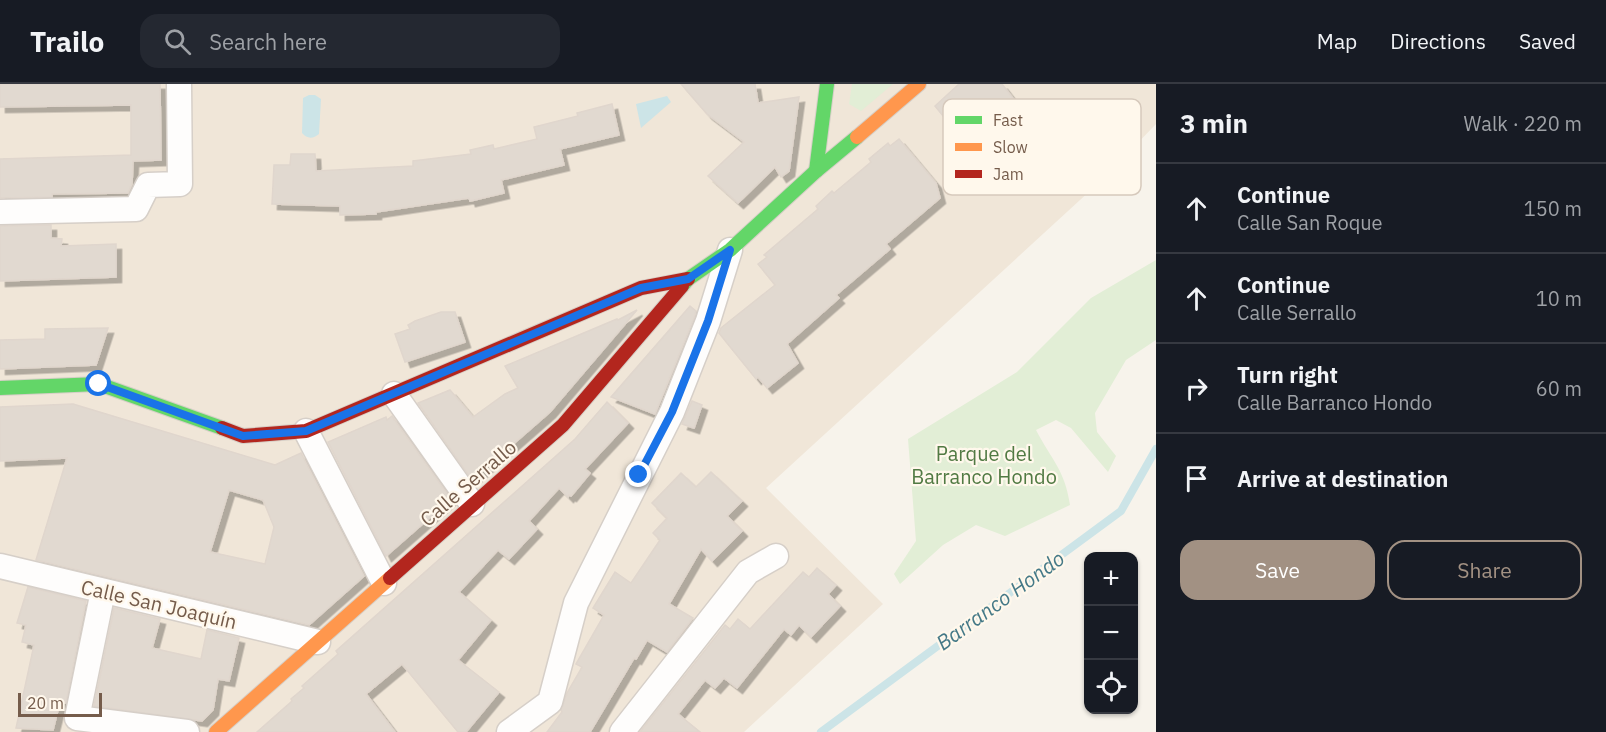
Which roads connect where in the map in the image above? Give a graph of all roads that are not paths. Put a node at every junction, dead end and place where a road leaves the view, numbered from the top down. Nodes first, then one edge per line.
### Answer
1 (179, 84) edge
2 (827, 84) edge
3 (919, 84) edge
4 (816, 171) junction
5 (0, 212) edge
6 (730, 250) junction
7 (688, 279) junction
8 (0, 388) edge
9 (394, 394) junction
10 (306, 431) junction
11 (472, 504) junction
12 (776, 556) dead end
13 (0, 566) edge
14 (384, 583) junction
15 (103, 591) junction
16 (318, 642) junction
17 (187, 732) edge
18 (216, 732) edge
19 (509, 732) edge
20 (622, 732) edge

1 - 5 street
2 - 4 street
3 - 4 street, Calle Serrallo
4 - 6 street, Calle Serrallo
6 - 7 street, Calle Serrallo
6 - 19 street
7 - 9 street
7 - 11 street, Calle Serrallo
8 - 10 street
9 - 10 street
9 - 11 street
10 - 14 street
11 - 14 street, Calle Serrallo
12 - 20 street
13 - 15 street, Calle San Joaquín
14 - 16 street, Calle Serrallo
15 - 16 street, Calle San Joaquín
15 - 17 street
16 - 18 street, Calle Serrallo

